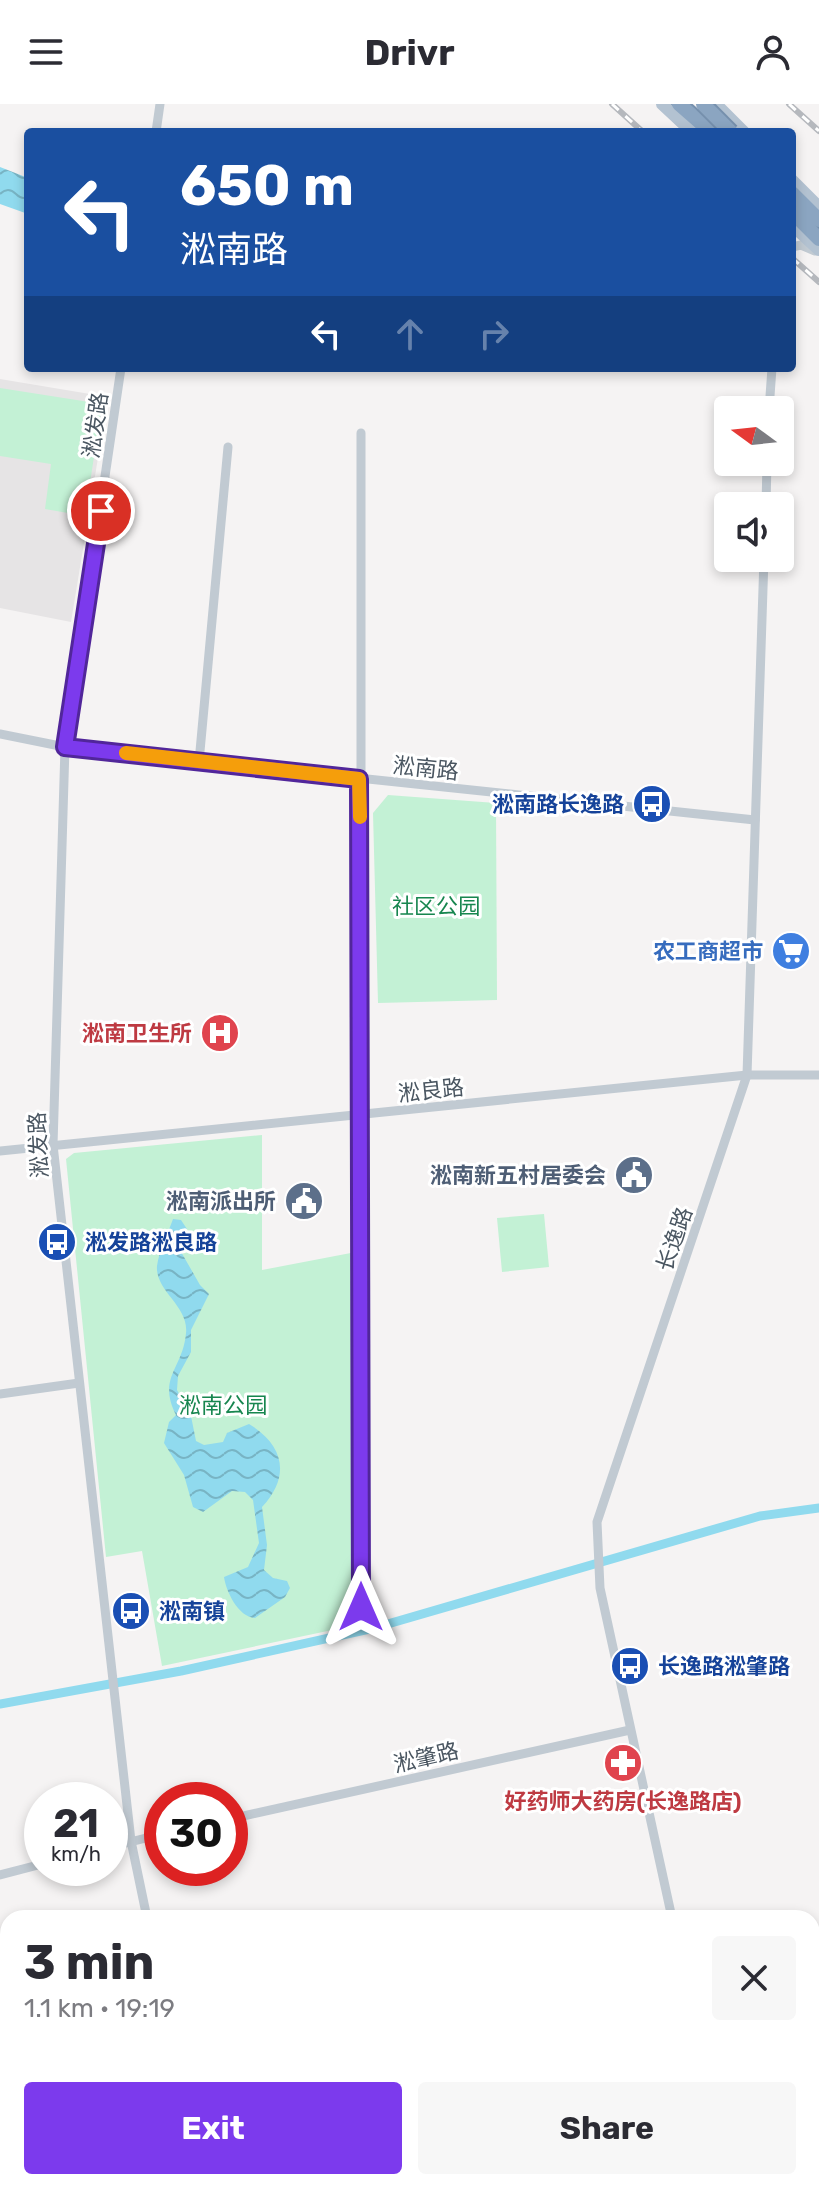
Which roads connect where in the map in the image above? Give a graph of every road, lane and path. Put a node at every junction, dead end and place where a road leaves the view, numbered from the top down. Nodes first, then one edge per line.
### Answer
1 (160, 104) edge
2 (662, 104) edge
3 (679, 104) edge
4 (703, 104) edge
5 (713, 104) edge
6 (157, 128) edge
7 (688, 128) edge
8 (707, 128) edge
9 (712, 128) edge
10 (727, 128) edge
11 (740, 128) edge
12 (796, 184) edge
13 (796, 197) edge
14 (819, 207) edge
15 (796, 216) edge
16 (819, 220) edge
17 (796, 229) edge
18 (819, 239) edge
19 (796, 246) edge
20 (819, 252) edge
21 (120, 372) edge
22 (766, 372) edge
23 (772, 372) edge
24 (770, 394) joint
25 (361, 433) dead end
26 (228, 447) dead end
27 (764, 572) edge
28 (0, 734) edge
29 (65, 747) junction
30 (199, 762) junction
31 (359, 779) junction
32 (755, 820) junction
33 (747, 1075) junction
34 (819, 1075) edge
35 (362, 1115) junction
36 (53, 1145) junction
37 (0, 1151) edge
38 (79, 1383) junction
39 (0, 1394) edge
40 (361, 1607) dead end
41 (630, 1730) junction
42 (248, 1815) edge
43 (144, 1838) edge
44 (131, 1841) junction
45 (128, 1842) edge
46 (24, 1869) edge
47 (0, 1875) edge
48 (145, 1910) edge
49 (670, 1910) edge

1 - 6 street
2 - 7 main road
3 - 8 highway
4 - 10 highway, bridge
5 - 9 street
5 - 11 main road
12 - 14 main road
13 - 16 highway
15 - 18 highway
17 - 20 main road
19 - 20 street
21 - 29 street, 淞发路
22 - 24 street
23 - 24 street
25 - 31 street
26 - 30 street
27 - 32 street, 长逸路
28 - 29 street, 淞南路
29 - 30 street, 淞南路
29 - 36 street, 淞发路
30 - 31 street, 淞南路
31 - 32 street, 淞南路
31 - 35 street
32 - 33 street, 长逸路
33 - 34 street, 淞良路
33 - 35 street, 淞良路
33 - 41 street, 长逸路
35 - 36 street, 淞良路
35 - 40 street
36 - 37 street, 淞良路
36 - 38 street, 淞发路
38 - 39 street
38 - 44 street, 淞发路
41 - 42 street, 淞肇路
41 - 49 street, 长逸路
43 - 44 street
44 - 45 street
44 - 48 street, 淞发路
46 - 47 street

